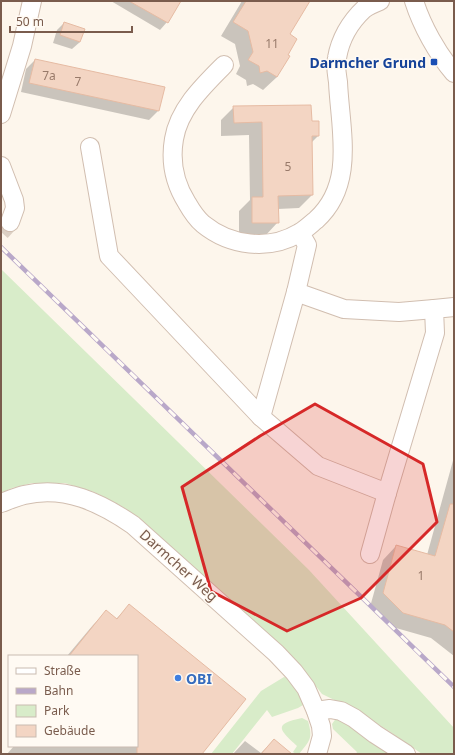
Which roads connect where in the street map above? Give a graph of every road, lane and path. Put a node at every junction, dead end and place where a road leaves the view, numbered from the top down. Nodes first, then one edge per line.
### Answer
1 (32, 1) edge
2 (380, 1) edge
3 (414, 1) edge
4 (224, 65) dead end
5 (454, 73) edge
6 (1, 114) edge
7 (90, 147) dead end
8 (1, 166) edge
9 (10, 222) tunnel mouth
10 (300, 233) junction
11 (296, 292) junction
12 (454, 307) edge
13 (434, 309) junction
14 (261, 417) junction
15 (387, 493) junction
16 (1, 503) edge
17 (370, 554) dead end
18 (316, 711) junction
19 (317, 754) edge
20 (406, 754) edge

1 - 6 street
2 - 10 street
3 - 5 street
4 - 10 street
7 - 14 street
8 - 9 street
10 - 11 street
11 - 13 street
11 - 14 street
12 - 13 street
13 - 15 street
14 - 15 street
15 - 17 street
16 - 18 street, Darmcher Weg
18 - 19 street, Darmcher Weg
18 - 20 street

